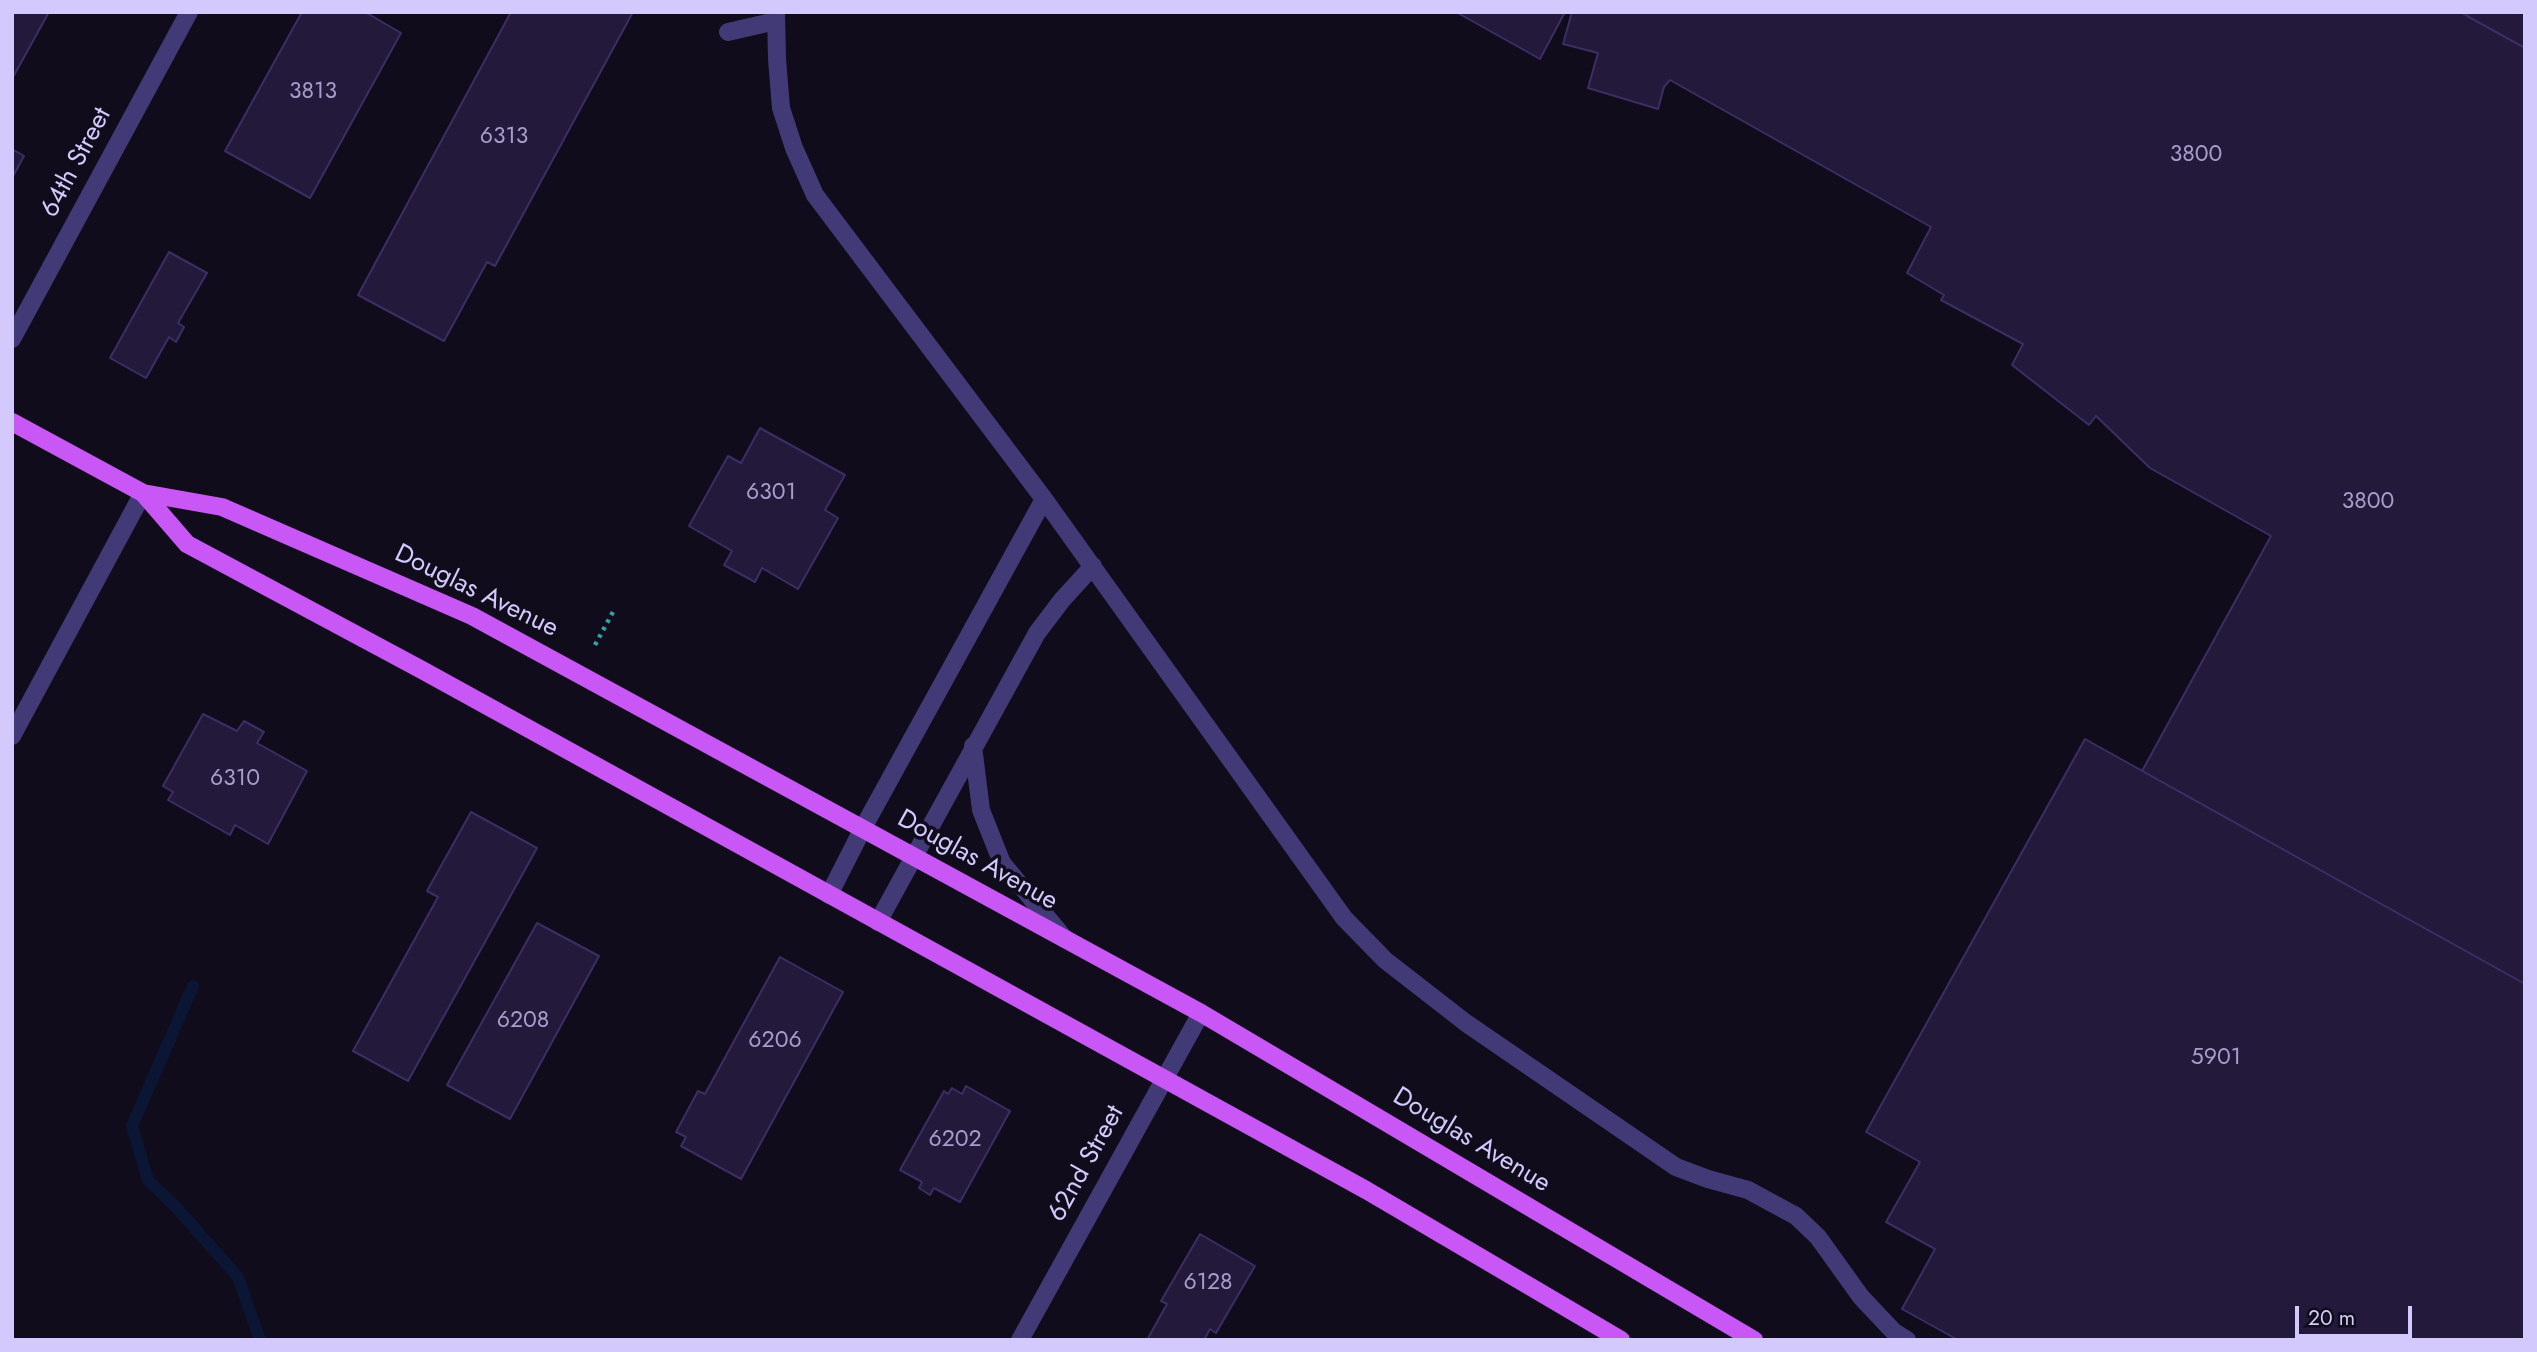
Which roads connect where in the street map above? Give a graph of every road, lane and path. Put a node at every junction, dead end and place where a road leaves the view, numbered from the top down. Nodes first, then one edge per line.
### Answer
1 (189, 12) edge
2 (776, 17) edge
3 (728, 32) dead end
4 (12, 339) edge
5 (12, 422) edge
6 (143, 493) junction
7 (1044, 499) junction
8 (1093, 566) junction
9 (614, 610) dead end
10 (594, 645) dead end
11 (12, 736) edge
12 (973, 746) junction
13 (863, 828) junction
14 (913, 855) junction
15 (829, 895) junction
16 (878, 922) junction
17 (1065, 939) junction
18 (1200, 1013) junction
19 (1164, 1079) junction
20 (1020, 1340) edge
21 (1621, 1340) edge
22 (1754, 1340) edge
23 (1907, 1340) edge

1 - 4 street, 64th Street
2 - 3 street
2 - 7 street
5 - 6 main road, Douglas Avenue
6 - 11 street
6 - 13 main road, Douglas Avenue
6 - 15 main road, Douglas Avenue
7 - 8 street
7 - 13 street
8 - 12 street
8 - 23 street
9 - 10 path
12 - 14 street
12 - 17 street
13 - 14 main road, Douglas Avenue
13 - 15 street
14 - 16 street
14 - 17 main road, Douglas Avenue
15 - 16 main road, Douglas Avenue
16 - 19 main road, Douglas Avenue
17 - 18 main road, Douglas Avenue
18 - 19 street, 62nd Street
18 - 22 main road, Douglas Avenue
19 - 20 street, 62nd Street
19 - 21 main road, Douglas Avenue

